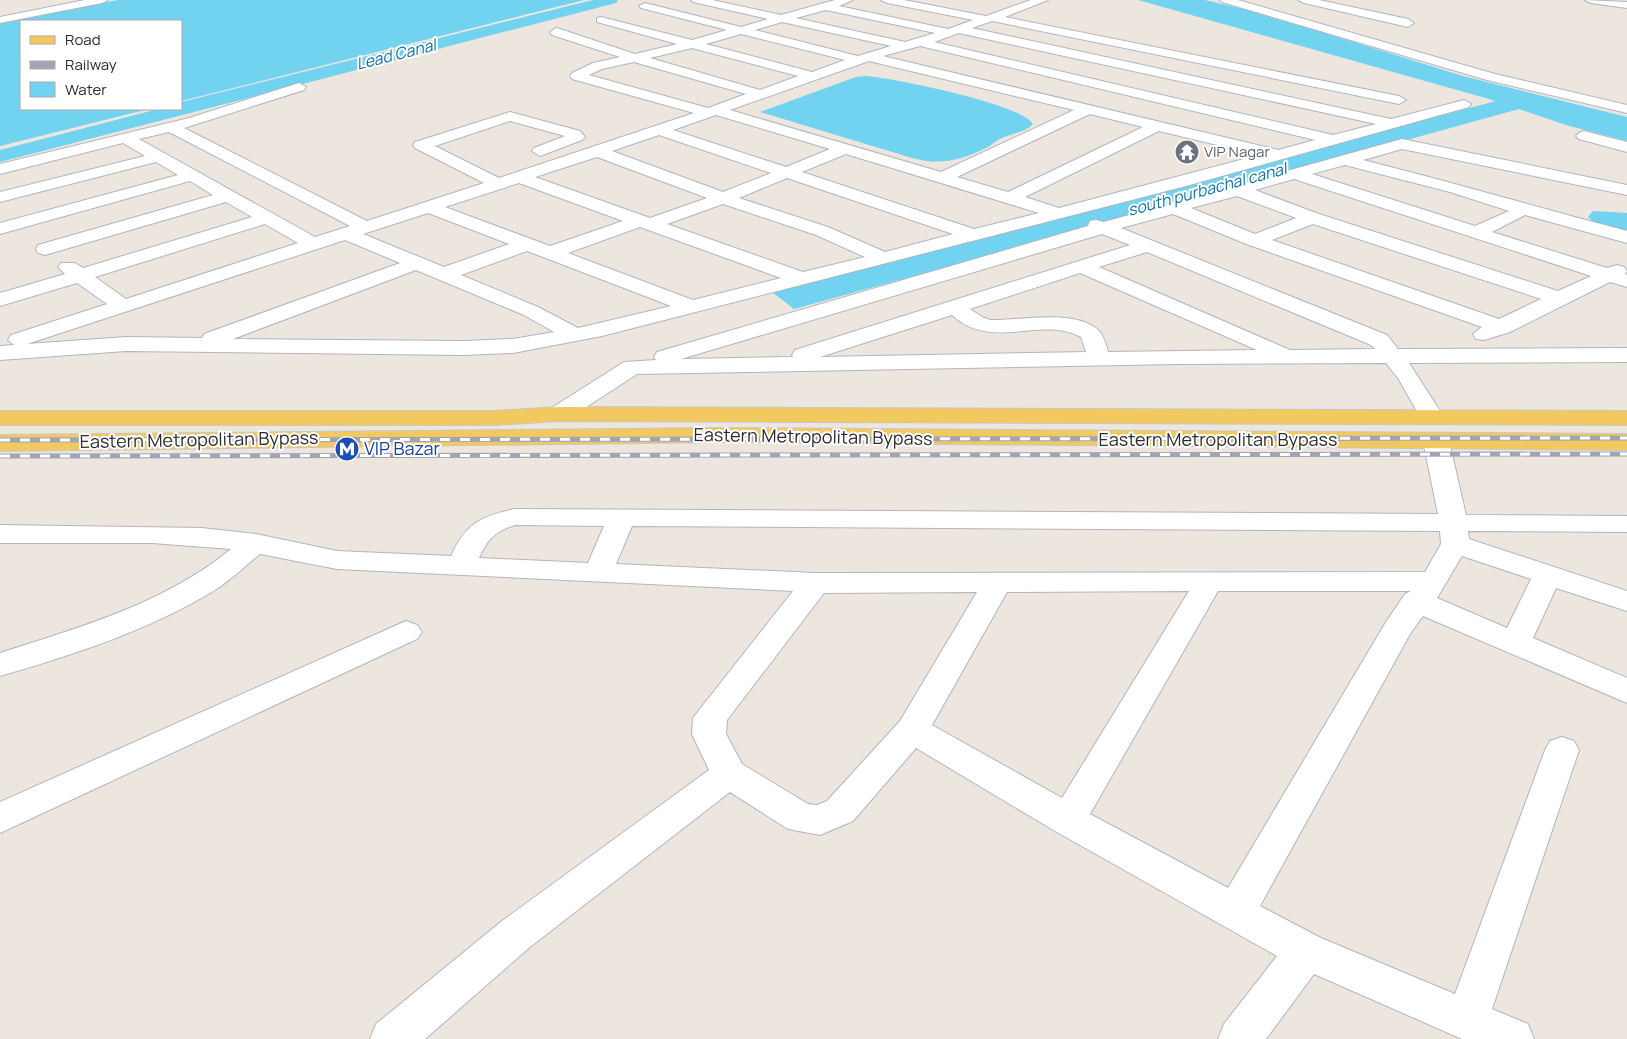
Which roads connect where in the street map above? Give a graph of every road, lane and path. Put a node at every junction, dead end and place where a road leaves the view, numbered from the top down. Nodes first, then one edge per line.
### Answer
1 (102, 0) edge
2 (697, 0) edge
3 (847, 0) edge
4 (887, 0) edge
5 (1226, 0) edge
6 (1304, 0) edge
7 (1591, 0) edge
8 (802, 2) dead end
9 (722, 5) junction
10 (1034, 5) edge
11 (1627, 5) edge
12 (645, 6) dead end
13 (825, 6) junction
14 (991, 14) junction
15 (681, 16) junction
16 (783, 18) junction
17 (0, 20) edge
18 (601, 20) dead end
19 (1408, 23) dead end
20 (632, 29) junction
21 (740, 31) junction
22 (953, 31) junction
23 (556, 32) dead end
24 (1138, 34) dead end
25 (589, 42) junction
26 (1115, 42) junction
27 (912, 44) junction
28 (689, 45) junction
29 (1079, 55) junction
30 (636, 58) junction
31 (863, 58) junction
32 (1040, 71) junction
33 (812, 76) junction
34 (1295, 78) junction
35 (299, 87) dead end
36 (999, 87) junction
37 (760, 94) junction
38 (1264, 95) junction
39 (1399, 100) dead end
40 (1464, 104) dead end
41 (1089, 109) junction
42 (1627, 109) edge
43 (712, 111) junction
44 (1230, 115) junction
45 (1392, 122) junction
46 (1156, 126) junction
47 (171, 127) junction
48 (659, 130) junction
49 (1193, 135) junction
50 (1584, 136) dead end
51 (125, 138) junction
52 (1331, 139) junction
53 (1627, 146) edge
54 (845, 149) junction
55 (596, 151) junction
56 (1441, 151) junction
57 (527, 155) dead end
58 (1277, 155) junction
59 (158, 157) junction
60 (1344, 160) junction
61 (1413, 161) junction
62 (492, 166) dead end
63 (0, 169) edge
64 (1388, 170) junction
65 (474, 172) junction
66 (786, 172) junction
67 (1294, 174) junction
68 (190, 176) junction
69 (518, 177) junction
70 (942, 178) junction
71 (1490, 182) dead end
72 (498, 184) junction
73 (1238, 190) junction
74 (1627, 190) edge
75 (227, 196) junction
76 (0, 197) edge
77 (723, 198) junction
78 (1008, 199) junction
79 (427, 206) junction
80 (1175, 208) junction
81 (1519, 208) junction
82 (1586, 210) dead end
83 (1064, 214) junction
84 (266, 218) junction
85 (1313, 218) junction
86 (645, 223) junction
87 (1573, 223) junction
88 (4, 224) edge
89 (364, 226) junction
90 (1098, 226) junction
91 (1477, 232) junction
92 (345, 233) junction
93 (973, 234) junction
94 (1627, 238) edge
95 (1256, 241) junction
96 (313, 244) junction
97 (527, 244) junction
98 (1147, 246) junction
99 (44, 249) junction
100 (550, 253) junction
101 (881, 257) junction
102 (417, 263) junction
103 (1082, 267) junction
104 (444, 274) junction
105 (1621, 274) edge
106 (79, 276) junction
107 (800, 278) junction
108 (1559, 298) junction
109 (0, 300) edge
110 (689, 306) junction
111 (124, 307) junction
112 (956, 307) junction
113 (1502, 327) junction
114 (575, 335) junction
115 (198, 344) junction
116 (0, 348) edge
117 (1386, 348) junction
118 (0, 353) edge
119 (1627, 355) edge
120 (1290, 356) junction
121 (1099, 358) junction
122 (773, 364) junction
123 (632, 367) junction
124 (559, 414) junction
125 (0, 418) edge
126 (1627, 418) edge
127 (1434, 429) junction
128 (0, 442) edge
129 (1627, 442) edge
130 (620, 518) junction
131 (1627, 524) edge
132 (0, 534) edge
133 (1454, 534) junction
134 (256, 543) junction
135 (460, 566) junction
136 (598, 572) junction
137 (1548, 574) junction
138 (998, 582) junction
139 (1209, 582) junction
140 (816, 583) junction
141 (1425, 591) junction
142 (1627, 601) edge
143 (406, 632) dead end
144 (1514, 644) junction
145 (0, 665) edge
146 (1627, 691) edge
147 (912, 730) junction
148 (1562, 750) dead end
149 (730, 774) junction
150 (0, 818) edge
151 (1068, 820) junction
152 (1236, 912) junction
153 (1306, 951) junction
154 (1466, 1019) junction
155 (392, 1039) edge
156 (1240, 1039) edge
157 (1512, 1039) edge

1 - 17 street
2 - 9 street
3 - 13 street
4 - 14 street
5 - 42 street
6 - 19 street
7 - 11 street
8 - 13 street
9 - 15 street
9 - 16 street
10 - 14 street
12 - 15 street
13 - 16 street
13 - 22 street
14 - 22 street
14 - 26 street
15 - 20 street
15 - 21 street
16 - 21 street
16 - 27 street
18 - 20 street
20 - 25 street
20 - 28 street
21 - 28 street
21 - 31 street
22 - 27 street
22 - 29 street
23 - 25 street
24 - 26 street
25 - 30 street
26 - 29 street
26 - 34 street
27 - 31 street
27 - 32 street
28 - 30 street
28 - 33 street
29 - 32 street
29 - 38 street
30 - 37 street
30 - 43 street
31 - 33 street
31 - 36 street
32 - 36 street
32 - 44 street
33 - 37 street
34 - 38 street
34 - 39 street
35 - 47 street
36 - 41 street
37 - 43 street
38 - 44 street
38 - 45 street
40 - 45 street
41 - 46 street
41 - 70 street
43 - 48 street
43 - 54 street
44 - 49 street
44 - 52 street
45 - 52 street
46 - 49 street
46 - 78 street
47 - 51 street
47 - 89 street
48 - 55 street
48 - 66 street
49 - 58 street
50 - 53 street
51 - 59 street
51 - 63 street
52 - 58 street
54 - 66 street
54 - 70 street
55 - 69 street
55 - 77 street
56 - 60 street
56 - 61 street
56 - 74 street
57 - 65 street
58 - 83 street
59 - 68 street
59 - 76 street
60 - 64 street
60 - 67 street
61 - 64 street
61 - 71 street
62 - 65 street
64 - 81 street
65 - 72 street
66 - 77 street
66 - 93 street
67 - 73 street
67 - 91 street
68 - 75 street
68 - 88 street
69 - 72 street
69 - 86 street
70 - 78 street
72 - 79 street
73 - 80 street
73 - 85 street
75 - 84 street
75 - 99 street
77 - 86 street
77 - 101 street
78 - 83 street
79 - 89 street
79 - 97 street
80 - 90 street
80 - 95 street
81 - 87 street
81 - 91 street
82 - 87 street
83 - 90 street
83 - 93 street
84 - 96 street
84 - 106 street
85 - 95 street
85 - 108 street
86 - 100 street
86 - 107 street
87 - 94 street
88 - 99 street
89 - 92 street
90 - 98 street
90 - 123 street
91 - 105 street
92 - 96 street
92 - 102 street
93 - 101 street
95 - 113 street
96 - 111 street
97 - 100 street
97 - 104 street
98 - 103 street
98 - 117 street
99 - 106 street
100 - 110 street
101 - 107 street
102 - 104 street
102 - 115 street
103 - 112 street
103 - 120 street
104 - 114 street
105 - 108 street
106 - 109 street
106 - 111 street
107 - 110 street
108 - 113 street
110 - 114 street
111 - 116 street
112 - 121 street
112 - 122 street
113 - 117 street
114 - 115 street
115 - 118 street
117 - 119 street
117 - 120 street
117 - 127 street
120 - 121 street
121 - 122 street
122 - 123 street
123 - 124 street
124 - 125 main road
124 - 127 main road
126 - 127 main road
127 - 128 main road, Eastern Metropolitan Bypass
127 - 129 main road, Eastern Metropolitan Bypass
127 - 133 street
130 - 133 street
130 - 135 street
130 - 136 street
131 - 133 street
132 - 134 street
133 - 137 street
133 - 141 street
134 - 135 street
134 - 145 street
135 - 136 street
136 - 140 street
137 - 142 street
137 - 144 street
138 - 139 street
138 - 140 street
138 - 147 street
139 - 141 street
139 - 151 street
140 - 149 street
141 - 144 street
141 - 152 street
143 - 150 street
144 - 146 street
147 - 149 street
147 - 151 street
148 - 154 street
149 - 155 street
151 - 152 street
152 - 153 street
153 - 154 street
153 - 156 street
154 - 157 street

